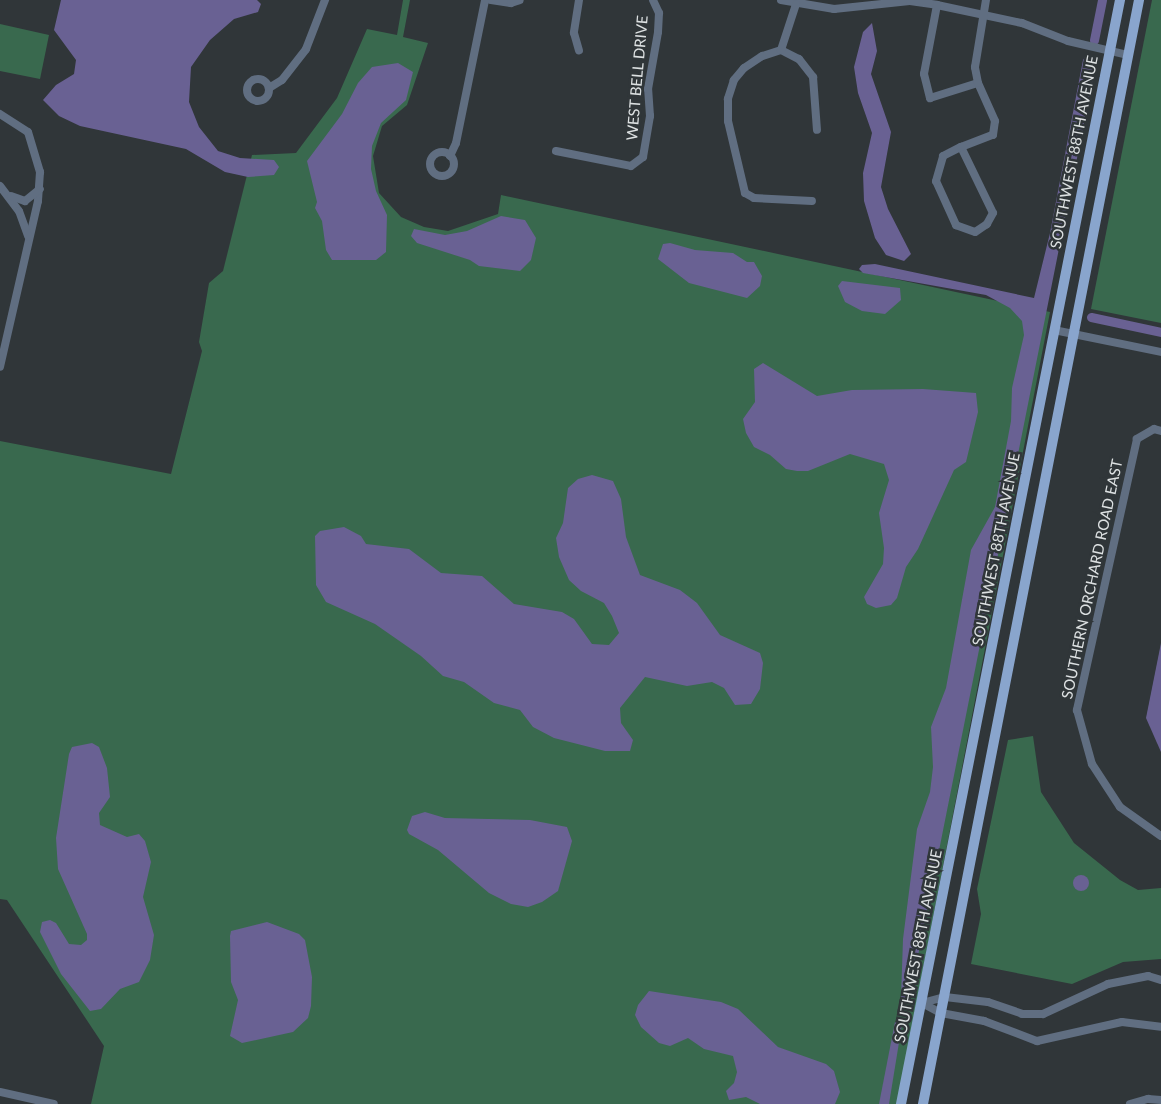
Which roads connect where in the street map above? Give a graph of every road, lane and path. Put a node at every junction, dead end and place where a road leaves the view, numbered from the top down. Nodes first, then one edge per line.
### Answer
1 (325, 0) edge
2 (485, 0) edge
3 (491, 0) edge
4 (520, 0) edge
5 (579, 0) edge
6 (653, 0) edge
7 (781, 0) edge
8 (986, 0) edge
9 (1120, 0) edge
10 (1139, 0) edge
11 (796, 4) junction
12 (937, 5) junction
13 (984, 14) junction
14 (579, 50) dead end
15 (780, 50) junction
16 (1109, 50) junction
17 (1128, 55) junction
18 (978, 83) junction
19 (269, 88) dead end
20 (0, 114) edge
21 (817, 130) dead end
22 (961, 147) junction
23 (556, 151) dead end
24 (450, 156) dead end
25 (0, 186) edge
26 (40, 189) junction
27 (9, 195) junction
28 (812, 201) dead end
29 (28, 236) junction
30 (1054, 330) junction
31 (1072, 334) junction
32 (1161, 352) edge
33 (0, 367) edge
34 (1158, 430) edge
35 (1160, 836) edge
36 (1161, 980) edge
37 (944, 997) junction
38 (922, 1003) junction
39 (941, 1012) junction
40 (1161, 1027) edge
41 (0, 1092) edge
42 (1161, 1100) edge
43 (54, 1104) edge
44 (902, 1104) edge
45 (923, 1104) edge
46 (1130, 1104) edge

1 - 19 street
2 - 24 street
3 - 4 street
5 - 14 street
6 - 23 street, WEST BELL DRIVE
7 - 11 street
8 - 13 street
9 - 16 main road, SOUTHWEST 88TH AVENUE
10 - 17 main road
11 - 12 street
11 - 15 street
12 - 13 street
12 - 18 street
13 - 16 street
13 - 18 street
15 - 21 street
15 - 28 street
16 - 17 street
16 - 30 main road, SOUTHWEST 88TH AVENUE
17 - 31 main road
18 - 22 street
20 - 26 street
22 - 22 street
25 - 27 street
26 - 27 street
26 - 29 street
27 - 29 street
29 - 33 street
30 - 31 street
30 - 38 main road, SOUTHWEST 88TH AVENUE
31 - 32 street
31 - 37 main road
34 - 35 street, SOUTHERN ORCHARD ROAD EAST
36 - 37 street
37 - 38 street
37 - 39 main road
38 - 39 street
38 - 44 main road, SOUTHWEST 88TH AVENUE
39 - 40 street
39 - 45 main road
41 - 43 street
42 - 46 street

